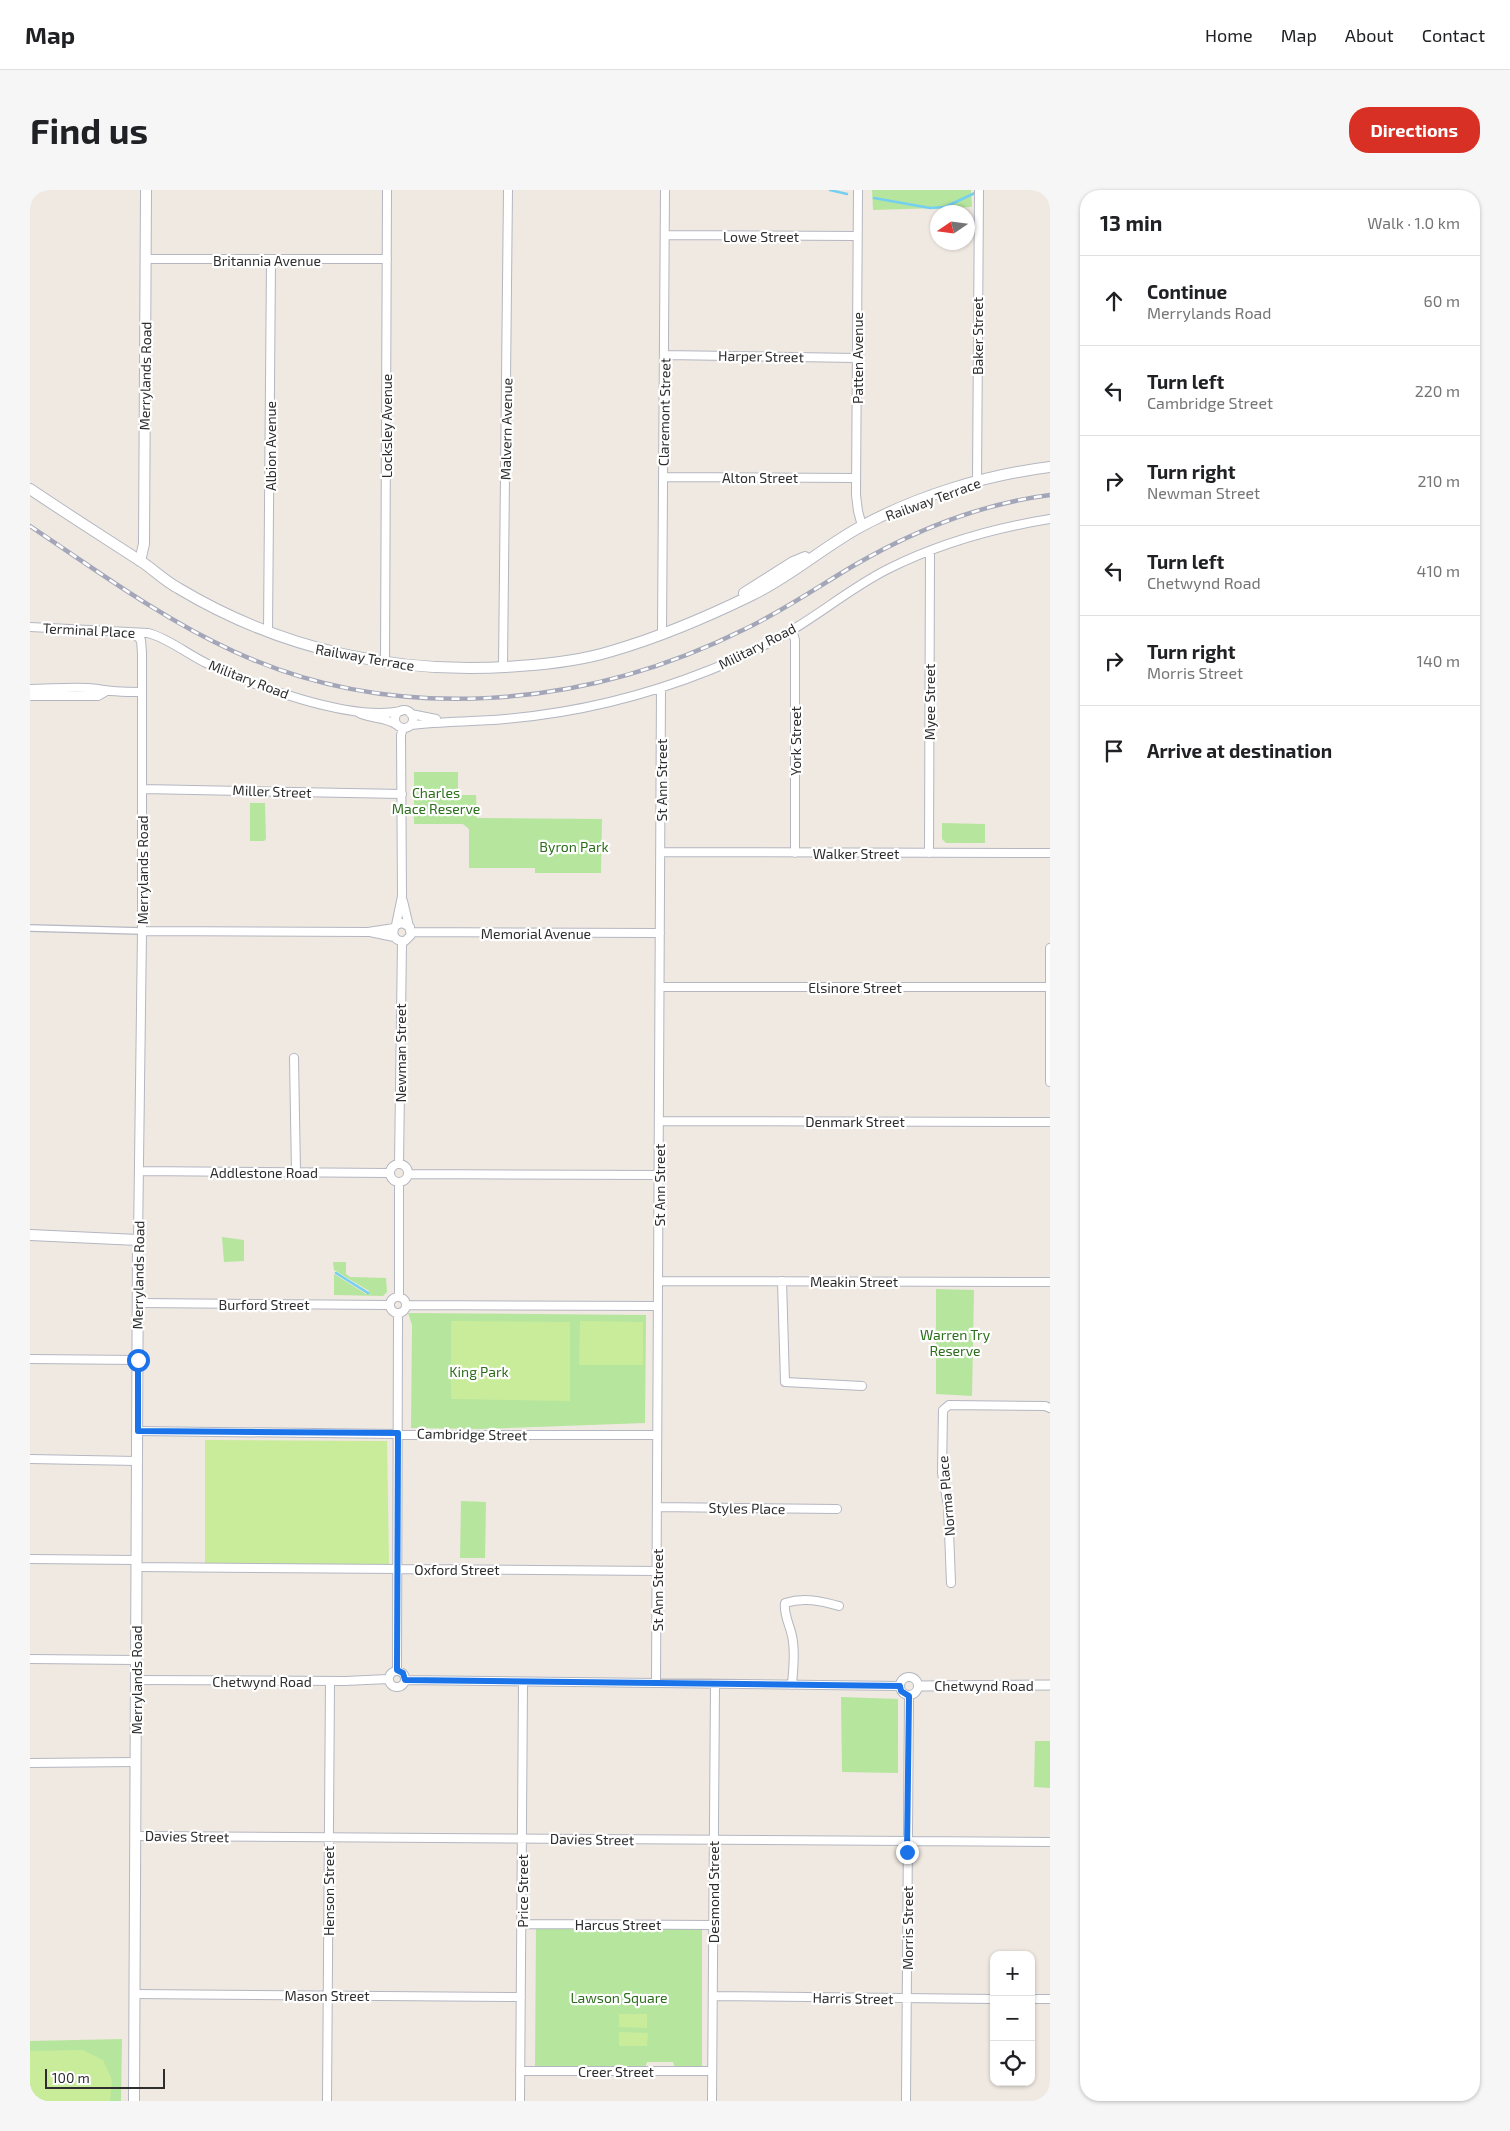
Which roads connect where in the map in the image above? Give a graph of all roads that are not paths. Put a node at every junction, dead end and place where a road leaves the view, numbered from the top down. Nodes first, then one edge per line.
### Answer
1 (146, 190) edge
2 (387, 190) edge
3 (508, 190) edge
4 (665, 190) edge
5 (979, 190) edge
6 (858, 191) edge
7 (665, 236) junction
8 (857, 236) junction
9 (146, 259) junction
10 (387, 259) junction
11 (271, 260) junction
12 (665, 355) junction
13 (857, 358) junction
14 (1050, 467) edge
15 (663, 477) junction
16 (856, 478) junction
17 (977, 482) junction
18 (30, 489) edge
19 (1050, 519) edge
20 (862, 526) junction
21 (930, 551) junction
22 (140, 561) junction
23 (30, 627) edge
24 (792, 630) junction
25 (148, 632) joint
26 (268, 632) junction
27 (133, 633) junction
28 (662, 634) junction
29 (385, 663) junction
30 (504, 667) junction
31 (661, 688) junction
32 (30, 689) edge
33 (105, 692) junction
34 (142, 692) junction
35 (30, 696) edge
36 (354, 711) junction
37 (401, 711) junction
38 (411, 714) junction
39 (448, 721) junction
40 (403, 726) junction
41 (142, 789) junction
42 (402, 794) junction
43 (661, 852) junction
44 (795, 853) junction
45 (928, 853) junction
46 (1050, 853) edge
47 (402, 896) junction
48 (395, 927) junction
49 (30, 928) edge
50 (410, 929) junction
51 (142, 930) junction
52 (368, 932) junction
53 (660, 934) junction
54 (398, 939) junction
55 (1050, 948) edge
56 (660, 987) junction
57 (1049, 987) edge
58 (294, 1058) dead end
59 (1050, 1082) edge
60 (660, 1121) junction
61 (1050, 1122) edge
62 (399, 1164) junction
63 (139, 1172) junction
64 (296, 1173) junction
65 (390, 1173) junction
66 (409, 1174) junction
67 (659, 1175) junction
68 (399, 1183) junction
69 (30, 1236) edge
70 (138, 1240) junction
71 (658, 1281) junction
72 (782, 1281) junction
73 (1050, 1282) edge
74 (398, 1297) junction
75 (138, 1303) junction
76 (390, 1305) junction
77 (407, 1305) junction
78 (658, 1306) junction
79 (398, 1314) junction
80 (30, 1358) edge
81 (138, 1360) junction
82 (862, 1386) dead end
83 (1050, 1408) edge
84 (138, 1431) junction
85 (398, 1433) junction
86 (657, 1435) junction
87 (30, 1459) edge
88 (137, 1461) junction
89 (657, 1507) junction
90 (837, 1509) dead end
91 (30, 1559) edge
92 (136, 1564) junction
93 (398, 1569) junction
94 (657, 1571) junction
95 (951, 1583) dead end
96 (839, 1606) dead end
97 (30, 1659) edge
98 (136, 1660) junction
99 (397, 1670) junction
100 (388, 1679) junction
101 (136, 1680) junction
102 (405, 1680) junction
103 (330, 1681) junction
104 (523, 1682) junction
105 (656, 1682) junction
106 (714, 1684) junction
107 (1050, 1685) edge
108 (792, 1686) junction
109 (900, 1686) junction
110 (919, 1686) junction
111 (909, 1696) junction
112 (135, 1762) junction
113 (30, 1763) edge
114 (135, 1836) junction
115 (328, 1838) junction
116 (521, 1838) junction
117 (713, 1840) junction
118 (907, 1842) junction
119 (1050, 1842) edge
120 (522, 1924) junction
121 (714, 1925) junction
122 (134, 1994) junction
123 (327, 1995) junction
124 (713, 1996) junction
125 (521, 1997) junction
126 (906, 1998) junction
127 (990, 1999) edge
128 (1035, 1999) edge
129 (1050, 1999) edge
130 (520, 2070) junction
131 (712, 2071) junction
132 (134, 2101) edge
133 (327, 2101) edge
134 (520, 2101) edge
135 (712, 2101) edge
136 (906, 2101) edge

1 - 9 main road, Merrylands Road
2 - 10 street, Locksley Avenue
3 - 30 street, Malvern Avenue
4 - 7 street, Claremont Street
5 - 17 street, Baker Street
6 - 8 street, Patten Avenue
7 - 8 street, Lowe Street
7 - 12 street, Claremont Street
8 - 13 street, Patten Avenue
9 - 11 street, Britannia Avenue
9 - 22 main road, Merrylands Road
10 - 11 street, Britannia Avenue
10 - 29 street, Locksley Avenue
11 - 26 street, Albion Avenue
12 - 13 street, Harper Street
12 - 15 street, Claremont Street
13 - 16 street, Patten Avenue
14 - 17 main road, Railway Terrace
15 - 16 street, Alton Street
15 - 28 street, Claremont Street
16 - 20 street, Patten Avenue
17 - 20 main road, Railway Terrace
18 - 22 main road, Railway Terrace
19 - 21 street, Military Road
20 - 28 main road, Railway Terrace
21 - 24 street, Military Road
21 - 45 street, Myee Street
22 - 26 main road, Railway Terrace
23 - 27 street, Terminal Place
24 - 31 street, Military Road
24 - 44 street, York Street
25 - 27 street, Terminal Place
25 - 36 street, Military Road
26 - 29 main road, Railway Terrace
27 - 34 street, Merrylands Road
28 - 30 main road, Railway Terrace
29 - 30 main road, Railway Terrace
31 - 39 street, Military Road
31 - 43 street, St Ann Street
32 - 33 street
33 - 34 street
33 - 35 street
34 - 41 street, Merrylands Road
36 - 37 street, Military Road
36 - 40 street, Military Road
37 - 38 street
37 - 40 street
38 - 39 street, Military Road
38 - 40 street
39 - 40 street, Military Road
40 - 42 street
41 - 42 street, Miller Street
41 - 51 street, Merrylands Road
42 - 47 street
43 - 44 street, Walker Street
43 - 53 street, St Ann Street
44 - 45 street, Walker Street
45 - 46 street, Walker Street
47 - 48 street
47 - 50 street
48 - 50 street, Memorial Avenue
48 - 52 street
48 - 54 street, Newman Street
49 - 51 street
50 - 53 street, Memorial Avenue
50 - 54 street
51 - 52 street
51 - 63 street, Merrylands Road
52 - 54 street
53 - 56 street, St Ann Street
54 - 62 street, Newman Street
55 - 57 street
56 - 57 street, Elsinore Street
56 - 60 street, St Ann Street
57 - 59 street
58 - 64 street
60 - 61 street, Denmark Street
60 - 67 street, St Ann Street
62 - 65 street
62 - 66 street
63 - 64 street, Addlestone Road
63 - 70 street, Merrylands Road
64 - 65 street, Addlestone Road
65 - 68 street
66 - 67 street
66 - 68 street
67 - 71 street, St Ann Street
68 - 74 street
69 - 70 main road
70 - 75 main road, Merrylands Road
71 - 72 street, Meakin Street
71 - 78 street, St Ann Street
72 - 73 street, Meakin Street
72 - 82 street
74 - 76 street
74 - 77 street
75 - 76 street, Burford Street
75 - 81 main road, Merrylands Road
76 - 79 street
77 - 78 street
77 - 79 street
78 - 86 street, St Ann Street
79 - 85 street
80 - 81 street
81 - 84 main road, Merrylands Road
83 - 95 street, Norma Place
84 - 85 street, Cambridge Street
84 - 88 main road, Merrylands Road
85 - 86 street, Cambridge Street
85 - 93 street
86 - 89 street, St Ann Street
87 - 88 street
88 - 92 main road, Merrylands Road
89 - 90 street, Styles Place
89 - 94 street, St Ann Street
91 - 92 street, Oxford Street
92 - 93 street, Oxford Street
92 - 98 main road, Merrylands Road
93 - 94 street, Oxford Street
93 - 99 street
94 - 105 street, St Ann Street
96 - 108 street
97 - 98 street
98 - 101 main road, Merrylands Road
99 - 100 street
99 - 102 street
100 - 102 street
100 - 103 street, Chetwynd Road
101 - 103 street, Chetwynd Road
101 - 112 main road, Merrylands Road
102 - 104 street
103 - 115 street, Henson Street
104 - 105 street
104 - 116 street, Price Street
105 - 106 street
106 - 108 street
106 - 117 street, Desmond Street
107 - 110 street, Chetwynd Road
108 - 109 street
109 - 110 street
109 - 111 street
110 - 111 street
111 - 118 street, Morris Street
112 - 113 street
112 - 114 main road, Merrylands Road
114 - 115 street, Davies Street
114 - 122 main road, Merrylands Road
115 - 116 street, Davies Street
115 - 123 street, Henson Street
116 - 117 street, Davies Street
116 - 120 street, Price Street
117 - 118 street, Davies Street
117 - 121 street, Desmond Street
118 - 119 street, Davies Street
118 - 126 street, Morris Street
120 - 121 street, Harcus Street
120 - 125 street, Price Street
121 - 124 street, Desmond Street
122 - 123 street, Mason Street
122 - 132 main road, Merrylands Road
123 - 125 street, Mason Street
123 - 133 street, Henson Street
124 - 126 street, Harris Street
124 - 131 street, Desmond Street
125 - 130 street, Price Street
126 - 127 street, Harris Street
126 - 136 street, Morris Street
128 - 129 street
130 - 131 street, Creer Street
130 - 134 street, Price Street
131 - 135 street, Desmond Street

